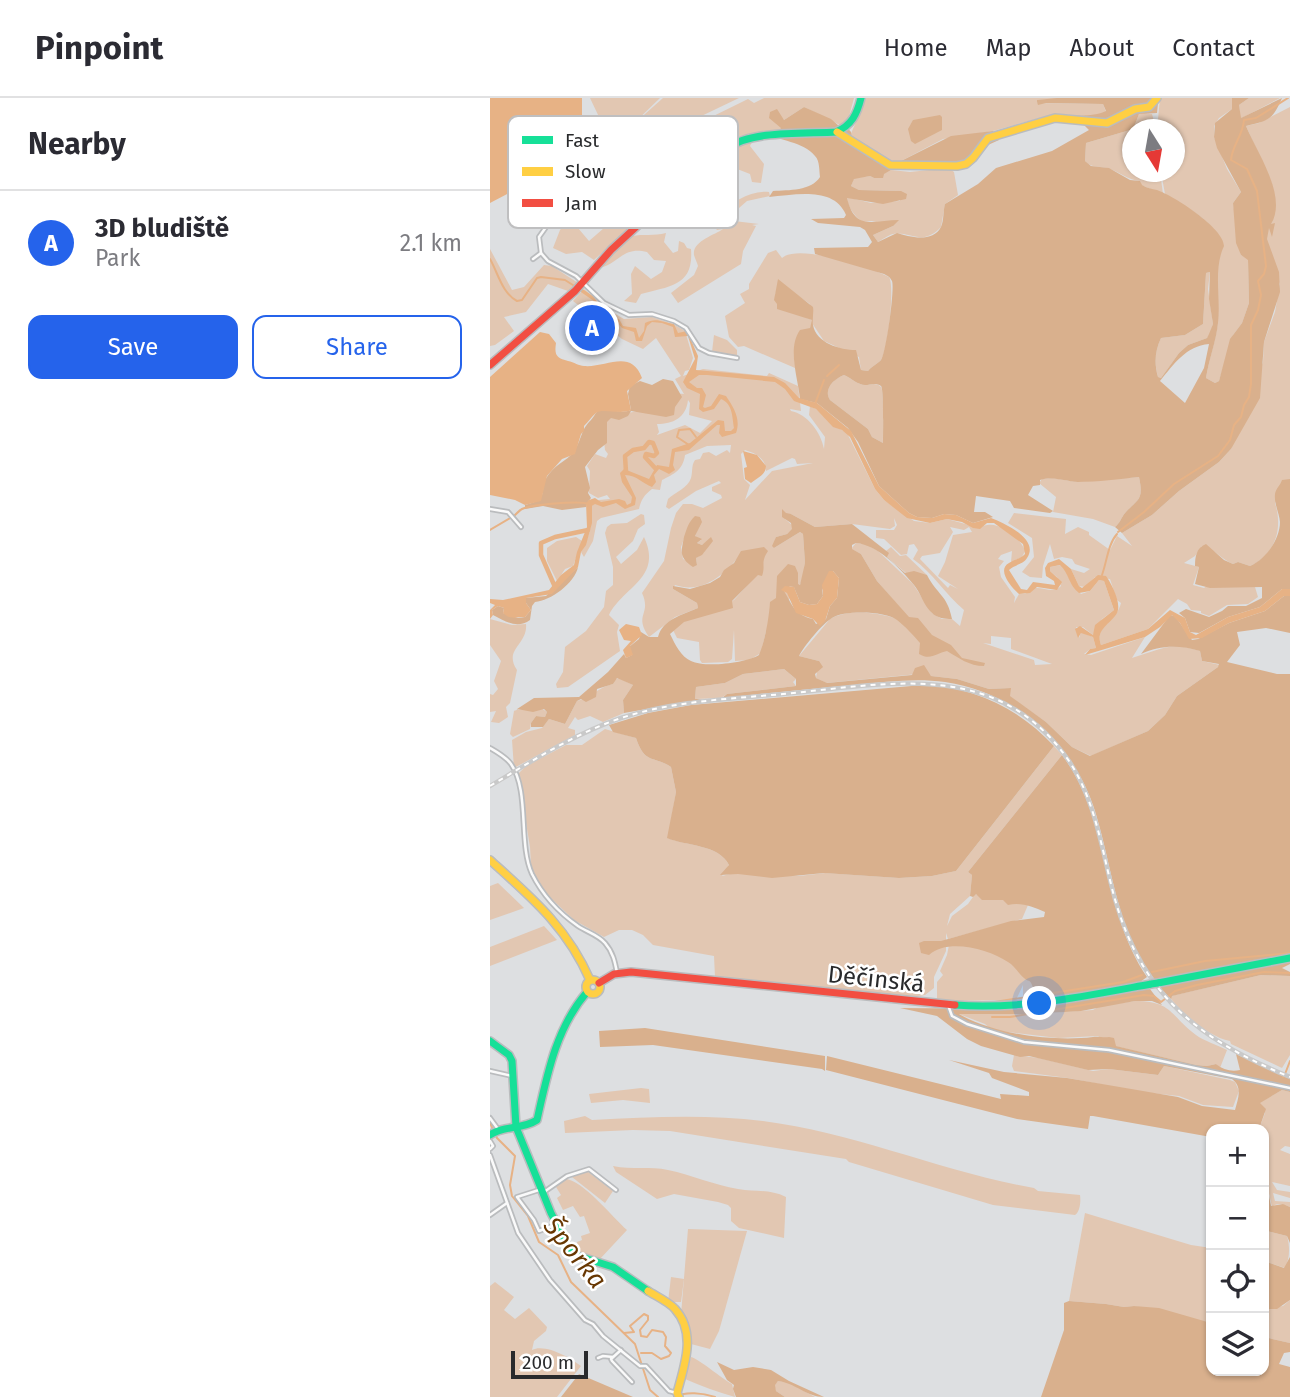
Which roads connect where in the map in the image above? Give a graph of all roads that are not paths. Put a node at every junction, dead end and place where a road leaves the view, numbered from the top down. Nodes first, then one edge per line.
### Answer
1 (861, 98) edge
2 (1157, 98) edge
3 (836, 132) junction
4 (738, 142) edge
5 (544, 228) edge
6 (634, 228) edge
7 (541, 253) junction
8 (533, 259) dead end
9 (580, 287) junction
10 (737, 358) dead end
11 (490, 365) edge
12 (490, 509) edge
13 (521, 527) dead end
14 (490, 748) edge
15 (490, 860) edge
16 (1290, 958) edge
17 (617, 973) junction
18 (595, 981) junction
19 (587, 992) junction
20 (948, 1005) junction
21 (490, 1041) edge
22 (490, 1071) edge
23 (512, 1076) junction
24 (1290, 1088) edge
25 (490, 1118) edge
26 (516, 1126) junction
27 (493, 1134) edge
28 (490, 1149) edge
29 (490, 1155) edge
30 (543, 1190) junction
31 (616, 1190) dead end
32 (508, 1203) junction
33 (490, 1215) edge
34 (556, 1225) junction
35 (621, 1350) junction
36 (613, 1357) junction
37 (598, 1358) dead end
38 (632, 1382) dead end
39 (678, 1395) edge

1 - 3 street
2 - 3 street
3 - 4 street
5 - 7 street
6 - 9 street
7 - 8 street
7 - 9 street
9 - 10 street
9 - 11 street
12 - 13 street
14 - 17 street
15 - 18 street
16 - 20 street, Děčínská
17 - 18 street
17 - 20 street, Děčínská
18 - 19 street
18 - 19 street
19 - 26 street
20 - 24 street
21 - 23 street
22 - 23 street
23 - 26 street
25 - 27 street
26 - 27 street
26 - 30 street
27 - 28 street
29 - 32 street
30 - 31 street
30 - 34 street
30 - 34 street
32 - 33 street
32 - 35 street
34 - 39 street
35 - 36 street
35 - 39 street
36 - 37 street
36 - 38 street

